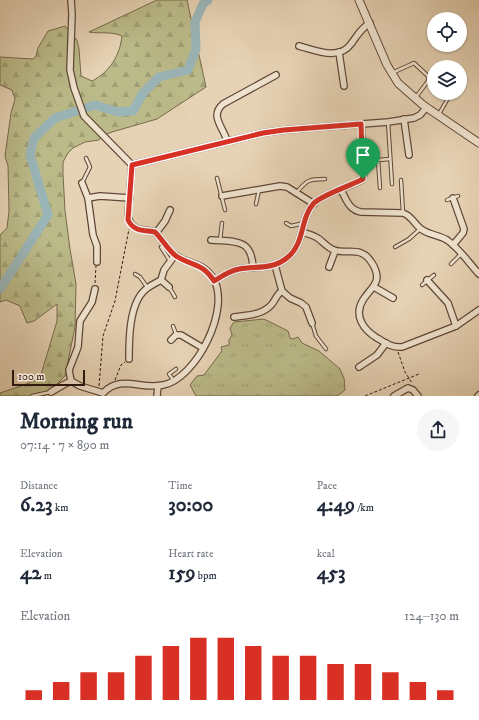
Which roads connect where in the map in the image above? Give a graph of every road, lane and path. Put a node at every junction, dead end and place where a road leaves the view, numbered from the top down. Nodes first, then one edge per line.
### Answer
1 (71, 0) edge
2 (359, 0) edge
3 (370, 23) junction
4 (299, 46) dead end
5 (339, 52) junction
6 (392, 74) junction
7 (276, 75) dead end
8 (344, 86) dead end
9 (414, 98) junction
10 (447, 100) edge
11 (426, 108) junction
12 (438, 116) junction
13 (404, 119) junction
14 (388, 122) junction
15 (361, 124) junction
16 (227, 141) junction
17 (479, 143) edge
18 (409, 156) dead end
19 (86, 158) dead end
20 (390, 159) junction
21 (132, 165) junction
22 (218, 178) dead end
23 (325, 179) dead end
24 (401, 180) dead end
25 (82, 183) joint
26 (392, 184) dead end
27 (380, 188) dead end
28 (260, 189) junction
29 (341, 190) junction
30 (297, 193) junction
31 (222, 196) junction
32 (456, 197) joint
33 (88, 198) junction
34 (130, 198) junction
35 (447, 200) dead end
36 (256, 204) dead end
37 (314, 204) junction
38 (170, 210) dead end
39 (225, 210) dead end
40 (403, 213) junction
41 (222, 223) dead end
42 (286, 223) dead end
43 (304, 223) junction
44 (132, 225) junction
45 (420, 228) junction
46 (302, 232) junction
47 (156, 233) junction
48 (211, 240) dead end
49 (220, 241) junction
50 (453, 245) junction
51 (161, 247) dead end
52 (395, 247) dead end
53 (334, 251) junction
54 (461, 254) junction
55 (175, 255) junction
56 (170, 261) junction
57 (97, 262) joint
58 (452, 264) dead end
59 (275, 265) junction
60 (329, 267) dead end
61 (253, 268) junction
62 (135, 274) dead end
63 (479, 274) edge
64 (434, 275) dead end
65 (161, 280) junction
66 (427, 280) junction
67 (214, 281) junction
68 (422, 285) dead end
69 (169, 287) joint
70 (374, 287) junction
71 (95, 288) joint
72 (148, 288) junction
73 (282, 291) junction
74 (175, 297) dead end
75 (393, 298) dead end
76 (479, 310) edge
77 (234, 317) dead end
78 (312, 323) joint
79 (173, 326) dead end
80 (456, 326) junction
81 (176, 335) junction
82 (171, 340) dead end
83 (386, 343) junction
84 (396, 347) junction
85 (203, 348) junction
86 (326, 349) dead end
87 (129, 359) joint
88 (359, 367) dead end
89 (176, 369) dead end
90 (419, 374) dead end
91 (409, 377) junction
92 (71, 381) junction
93 (174, 381) junction
94 (113, 384) junction
95 (158, 386) junction
96 (413, 390) junction
97 (51, 392) joint
98 (102, 393) edge
99 (32, 396) edge
100 (157, 396) edge
101 (365, 396) edge
102 (394, 396) edge
103 (418, 396) edge

1 - 21 street
2 - 3 street
3 - 5 street
3 - 6 street
4 - 5 street
5 - 8 street
6 - 9 street
6 - 9 lane
7 - 16 street
9 - 11 street
10 - 12 lane
11 - 12 street
11 - 13 street
12 - 17 street
13 - 14 street
13 - 18 street
14 - 15 street
14 - 20 lane
15 - 16 street
15 - 29 street
16 - 21 street
19 - 25 lane
20 - 26 lane
20 - 27 lane
21 - 34 street
22 - 31 lane
23 - 30 lane
24 - 40 lane
25 - 33 street
28 - 30 street
28 - 31 street
28 - 36 lane
29 - 37 street
29 - 40 street
30 - 37 street
31 - 39 lane
32 - 35 lane
32 - 50 street
33 - 34 street
33 - 57 street
34 - 44 street
37 - 43 street
38 - 47 street
40 - 45 street
41 - 49 lane
42 - 43 lane
43 - 46 street
44 - 47 street
44 - 98 path
45 - 50 street
45 - 52 lane
46 - 53 street
46 - 59 street
47 - 55 street
48 - 49 street
49 - 61 street
50 - 54 street
51 - 56 lane
53 - 60 street
53 - 70 street
54 - 58 lane
54 - 63 street
55 - 56 street
55 - 67 street
56 - 65 street
57 - 71 path
59 - 61 street
59 - 73 street
61 - 67 street
62 - 72 lane
64 - 66 lane
65 - 69 street
65 - 72 street
66 - 68 lane
66 - 80 street
67 - 85 street
69 - 74 lane
70 - 75 street
70 - 83 street
71 - 92 street
72 - 87 street
73 - 77 street
73 - 78 street
76 - 80 street
78 - 86 lane
79 - 81 lane
80 - 84 street
81 - 82 street
81 - 85 street
83 - 84 street
83 - 88 street
84 - 91 path
85 - 93 street
87 - 94 path
89 - 93 lane
90 - 91 path
91 - 96 path
91 - 101 path
92 - 97 street
92 - 98 street
93 - 95 street
94 - 95 street
94 - 98 street
95 - 100 street
96 - 102 street
96 - 103 street
97 - 99 lane

